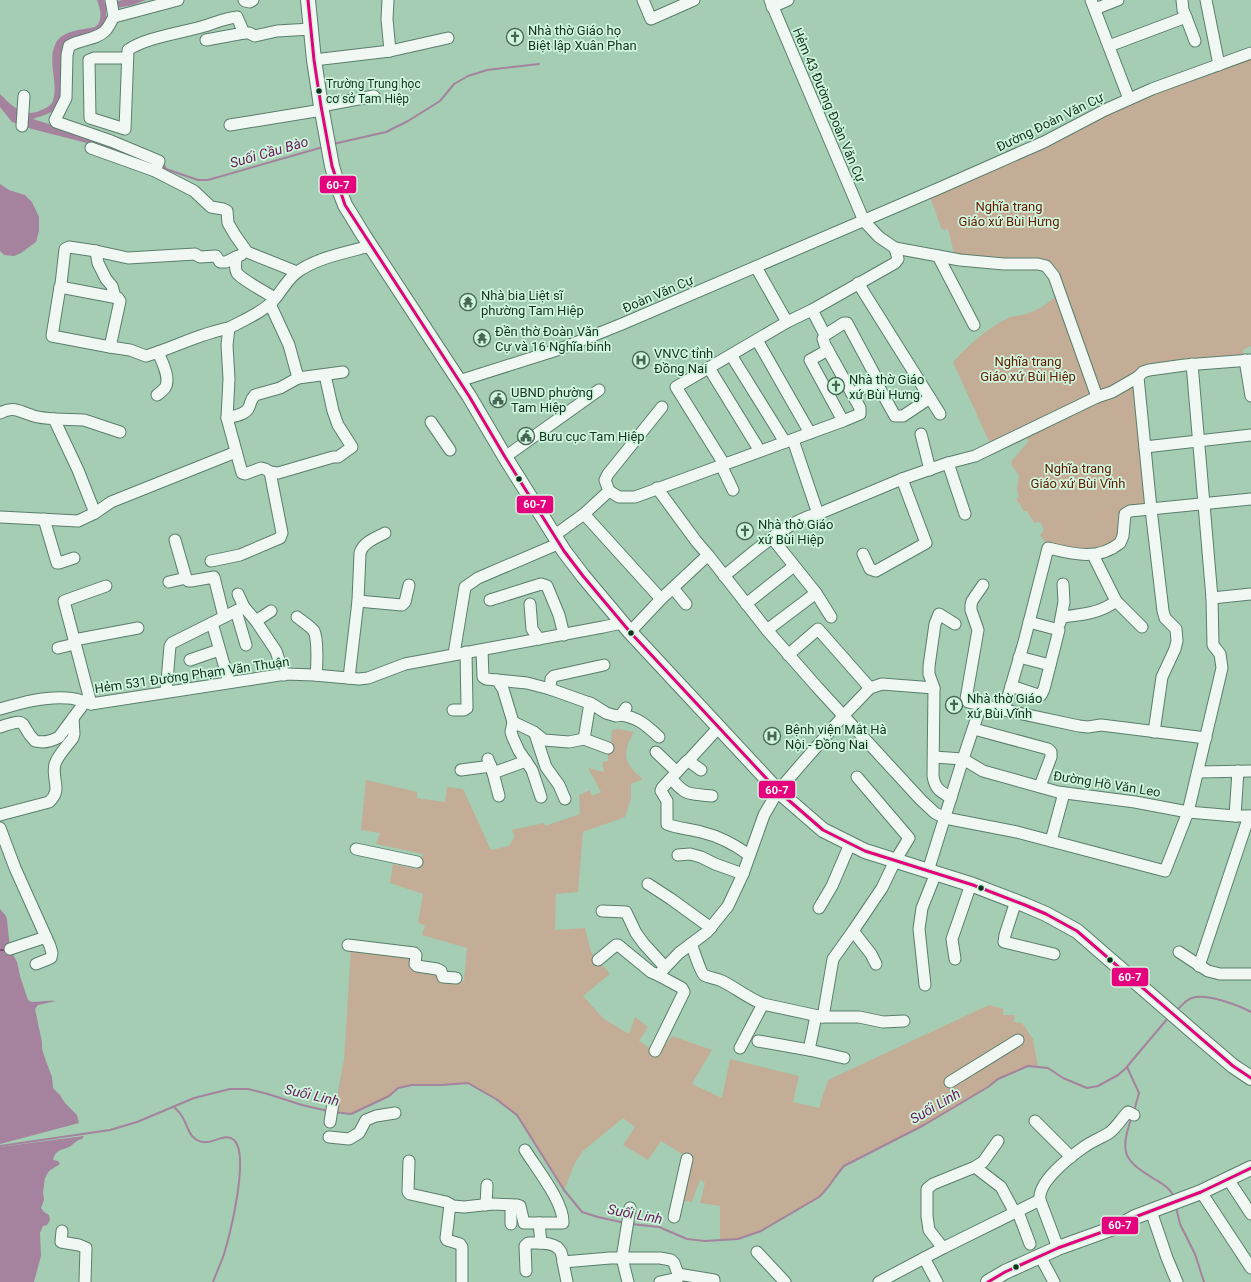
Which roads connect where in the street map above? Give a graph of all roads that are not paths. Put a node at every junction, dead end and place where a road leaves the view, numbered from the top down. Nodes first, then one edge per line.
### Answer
1 (111, 0) edge
2 (178, 0) edge
3 (244, 0) edge
4 (253, 0) edge
5 (308, 0) edge
6 (388, 0) edge
7 (643, 0) edge
8 (694, 0) edge
9 (788, 0) edge
10 (1118, 0) edge
11 (1182, 0) edge
12 (1206, 0) edge
13 (771, 4) edge
14 (1093, 5) edge
15 (114, 17) junction
16 (1186, 17) junction
17 (311, 29) junction
18 (244, 33) junction
19 (448, 38) dead end
20 (206, 40) dead end
21 (1195, 41) dead end
22 (1109, 46) junction
23 (390, 51) junction
24 (1251, 52) edge
25 (127, 58) junction
26 (314, 60) junction
27 (1219, 65) junction
28 (24, 96) dead end
29 (374, 96) dead end
30 (1130, 99) junction
31 (322, 108) junction
32 (22, 121) dead end
33 (230, 125) dead end
34 (91, 148) dead end
35 (157, 167) junction
36 (864, 220) junction
37 (370, 246) junction
38 (895, 248) junction
39 (96, 251) junction
40 (247, 252) junction
41 (938, 256) junction
42 (236, 257) junction
43 (756, 267) junction
44 (297, 272) junction
45 (858, 283) junction
46 (60, 287) junction
47 (115, 297) junction
48 (272, 301) junction
49 (812, 310) junction
50 (787, 322) junction
51 (974, 325) dead end
52 (229, 328) junction
53 (825, 335) junction
54 (757, 340) junction
55 (110, 347) junction
56 (828, 350) junction
57 (158, 352) junction
58 (731, 355) junction
59 (1248, 360) edge
60 (1192, 364) junction
61 (709, 368) junction
62 (343, 372) dead end
63 (325, 375) junction
64 (1138, 376) junction
65 (298, 378) junction
66 (459, 381) junction
67 (876, 382) junction
68 (599, 390) dead end
69 (852, 394) junction
70 (157, 395) dead end
71 (1251, 396) edge
72 (1097, 397) junction
73 (930, 398) junction
74 (662, 407) dead end
75 (0, 413) edge
76 (940, 414) dead end
77 (227, 418) junction
78 (54, 419) junction
79 (843, 421) junction
80 (430, 422) dead end
81 (120, 432) dead end
82 (810, 433) junction
83 (921, 434) dead end
84 (1251, 435) edge
85 (789, 441) junction
86 (1199, 441) junction
87 (1145, 447) junction
88 (450, 450) dead end
89 (760, 451) junction
90 (236, 452) junction
91 (505, 457) junction
92 (948, 463) junction
93 (723, 464) junction
94 (930, 470) junction
95 (270, 472) junction
96 (902, 479) junction
97 (657, 488) junction
98 (733, 490) dead end
99 (609, 491) junction
100 (1251, 499) edge
101 (1204, 503) junction
102 (1151, 509) junction
103 (95, 513) junction
104 (584, 514) junction
105 (818, 514) junction
106 (965, 514) dead end
107 (0, 517) edge
108 (44, 519) junction
109 (385, 533) dead end
110 (772, 538) junction
111 (557, 539) junction
112 (174, 540) dead end
113 (863, 554) dead end
114 (708, 555) junction
115 (1093, 555) junction
116 (74, 558) dead end
117 (211, 561) dead end
118 (794, 566) junction
119 (724, 576) junction
120 (186, 578) junction
121 (169, 582) dead end
122 (1063, 584) dead end
123 (409, 585) dead end
124 (983, 585) dead end
125 (106, 586) dead end
126 (673, 588) junction
127 (816, 593) junction
128 (238, 594) dead end
129 (1251, 594) edge
130 (1212, 598) junction
131 (661, 599) junction
132 (490, 600) dead end
133 (358, 601) junction
134 (1116, 601) junction
135 (530, 604) dead end
136 (686, 604) dead end
137 (746, 604) junction
138 (240, 609) junction
139 (271, 611) dead end
140 (224, 617) junction
141 (297, 617) dead end
142 (1062, 617) junction
143 (831, 618) dead end
144 (256, 621) junction
145 (1029, 622) junction
146 (212, 623) junction
147 (955, 624) dead end
148 (626, 627) junction
149 (1142, 627) dead end
150 (138, 628) dead end
151 (767, 630) junction
152 (1059, 630) junction
153 (564, 635) junction
154 (539, 640) junction
155 (75, 642) junction
156 (246, 645) dead end
157 (58, 648) dead end
158 (219, 650) junction
159 (482, 650) junction
160 (466, 652) junction
161 (454, 654) junction
162 (788, 655) junction
163 (1019, 657) junction
164 (190, 660) dead end
165 (604, 665) dead end
166 (1050, 665) junction
167 (284, 675) junction
168 (316, 675) junction
169 (350, 678) junction
170 (497, 680) junction
171 (229, 682) junction
172 (1011, 686) junction
173 (870, 688) junction
174 (934, 688) junction
175 (550, 689) junction
176 (166, 692) junction
177 (88, 703) junction
178 (590, 703) junction
179 (981, 705) junction
180 (0, 709) edge
181 (454, 710) dead end
182 (1004, 710) junction
183 (844, 715) junction
184 (73, 718) junction
185 (513, 722) junction
186 (0, 727) edge
187 (719, 728) junction
188 (974, 729) junction
189 (534, 732) junction
190 (1154, 732) junction
191 (659, 737) dead end
192 (1206, 738) junction
193 (584, 739) junction
194 (608, 748) dead end
195 (656, 752) dead end
196 (934, 757) junction
197 (963, 759) junction
198 (526, 761) junction
199 (688, 761) junction
200 (491, 766) junction
201 (461, 770) dead end
202 (701, 770) dead end
203 (1238, 771) junction
204 (1251, 771) edge
205 (1199, 772) junction
206 (674, 775) junction
207 (857, 777) dead end
208 (1040, 786) junction
209 (778, 792) junction
210 (1064, 793) junction
211 (499, 796) dead end
212 (712, 796) dead end
213 (541, 797) dead end
214 (951, 798) junction
215 (565, 799) dead end
216 (1188, 812) junction
217 (0, 815) edge
218 (1235, 816) junction
219 (1250, 816) edge
220 (945, 818) junction
221 (0, 828) edge
222 (1051, 840) junction
223 (850, 844) junction
224 (356, 848) dead end
225 (678, 855) dead end
226 (749, 855) junction
227 (894, 860) junction
228 (417, 862) dead end
229 (932, 872) junction
230 (742, 874) junction
231 (648, 884) dead end
232 (972, 884) junction
233 (1016, 901) junction
234 (819, 908) dead end
235 (602, 911) dead end
236 (711, 928) junction
237 (853, 931) junction
238 (46, 937) junction
239 (691, 944) junction
240 (348, 945) dead end
241 (10, 949) dead end
242 (1179, 952) dead end
243 (1054, 954) dead end
244 (955, 958) dead end
245 (598, 960) dead end
246 (36, 964) dead end
247 (876, 964) dead end
248 (1199, 966) junction
249 (662, 971) junction
250 (1251, 974) edge
251 (456, 978) dead end
252 (925, 985) dead end
253 (763, 1004) junction
254 (819, 1017) junction
255 (904, 1021) dead end
256 (1018, 1040) dead end
257 (758, 1041) dead end
258 (740, 1048) dead end
259 (809, 1050) junction
260 (655, 1051) dead end
261 (844, 1058) dead end
262 (1251, 1078) edge
263 (950, 1082) dead end
264 (333, 1103) dead end
265 (395, 1113) dead end
266 (1133, 1114) dead end
267 (1035, 1121) dead end
268 (330, 1122) dead end
269 (329, 1137) dead end
270 (998, 1141) dead end
271 (525, 1150) dead end
272 (1071, 1157) junction
273 (687, 1159) dead end
274 (409, 1161) dead end
275 (975, 1167) junction
276 (1251, 1168) edge
277 (1228, 1179) junction
278 (487, 1185) dead end
279 (1201, 1192) junction
280 (1040, 1200) junction
281 (450, 1205) junction
282 (486, 1205) junction
283 (511, 1205) junction
284 (1151, 1211) junction
285 (629, 1212) dead end
286 (1016, 1212) junction
287 (1251, 1214) edge
288 (674, 1217) dead end
289 (510, 1224) dead end
290 (539, 1224) junction
291 (62, 1231) dead end
292 (540, 1243) junction
293 (1030, 1244) dead end
294 (943, 1248) junction
295 (1058, 1248) junction
296 (757, 1252) dead end
297 (1040, 1256) junction
298 (622, 1258) junction
299 (924, 1258) junction
300 (563, 1262) junction
301 (1251, 1268) edge
302 (526, 1271) dead end
303 (678, 1274) junction
304 (714, 1281) edge
305 (85, 1282) edge
306 (462, 1282) edge
307 (567, 1282) edge
308 (628, 1282) edge
309 (660, 1282) edge
310 (784, 1282) edge
311 (879, 1282) edge
312 (937, 1282) edge
313 (988, 1282) edge
314 (1054, 1282) edge
315 (1177, 1282) edge

1 - 15 street
2 - 15 street
3 - 4 street
5 - 17 main road
6 - 23 street
7 - 8 street
9 - 13 street
10 - 14 street
11 - 16 street
12 - 27 street
13 - 36 street, Hẻm 43 Đường Đoàn Văn Cự
14 - 22 street
15 - 35 street
16 - 21 street
16 - 22 street
17 - 18 street
17 - 26 main road
18 - 20 street
18 - 25 street
19 - 23 street
22 - 30 street
23 - 26 street
24 - 27 street, Đường Đoàn Văn Cự
25 - 25 street
26 - 31 main road
27 - 30 street, Đường Đoàn Văn Cự
28 - 32 street
29 - 31 street
30 - 36 street, Đường Đoàn Văn Cự
31 - 33 street
31 - 37 main road
34 - 35 street
35 - 40 street
36 - 38 street, Hẻm 43 Đường Đoàn Văn Cự
36 - 43 street, Đoàn Văn Cự
37 - 44 street
37 - 66 main road
38 - 41 street
38 - 45 street
39 - 42 street
39 - 46 street
39 - 47 street
40 - 42 street
40 - 44 street
41 - 51 street
41 - 72 street
42 - 48 street
43 - 50 street
43 - 66 street, Đoàn Văn Cự
44 - 48 street
45 - 49 street
45 - 73 street
46 - 47 street
46 - 55 street
47 - 55 street
48 - 52 street
48 - 65 street
49 - 50 street
49 - 53 street
50 - 54 street
52 - 57 street
52 - 77 street
53 - 56 street
53 - 67 street
54 - 58 street
54 - 82 street
55 - 57 street
56 - 69 street
56 - 79 street
57 - 70 street
58 - 61 street
58 - 85 street
59 - 60 street
59 - 71 street
60 - 64 street
60 - 86 street
61 - 89 street
61 - 93 street
62 - 63 street
63 - 65 street
63 - 95 street
64 - 72 street
64 - 87 street
65 - 77 street
66 - 91 main road
67 - 69 street
67 - 73 street
68 - 91 street
69 - 79 street
72 - 92 street
73 - 76 street
74 - 99 street
75 - 78 street
77 - 90 street
78 - 81 street
78 - 103 street
79 - 82 street
80 - 88 street
82 - 85 street
83 - 94 street
84 - 86 street
85 - 89 street
85 - 105 street
86 - 87 street
86 - 101 street
87 - 102 street
89 - 93 street
90 - 95 street
90 - 103 street
91 - 111 main road
92 - 94 street
92 - 106 street
93 - 97 street
93 - 98 street
94 - 96 street
95 - 117 street
96 - 105 street
96 - 113 street
97 - 99 street
97 - 114 street
99 - 104 street
100 - 101 street
101 - 102 street
101 - 130 street
102 - 115 street
102 - 190 street
103 - 108 street
104 - 111 street
104 - 131 street
105 - 110 street
107 - 108 street
108 - 116 street
109 - 133 street
110 - 118 street
110 - 119 street
111 - 148 main road
111 - 161 street
112 - 120 street
114 - 119 street
114 - 126 street
115 - 134 street
115 - 145 street
118 - 127 street
118 - 137 street
119 - 137 street
120 - 121 street
120 - 140 street
122 - 142 street
123 - 133 street
124 - 179 street
125 - 155 street
126 - 131 street
126 - 136 street
127 - 143 street
127 - 151 street
128 - 138 street
129 - 130 street
130 - 192 street
131 - 148 street
132 - 153 street
133 - 169 street
134 - 142 street
134 - 149 street
135 - 154 street
137 - 151 street
138 - 140 street
138 - 144 street
138 - 156 street
139 - 144 street
140 - 146 street
141 - 168 street
142 - 152 street
144 - 167 street
145 - 152 street
145 - 163 street
146 - 158 street
146 - 176 street
147 - 174 street
148 - 153 street, Hẻm 531 Đường Phạm Văn Thuận
148 - 187 main road
150 - 155 street
151 - 162 street
152 - 166 street
153 - 154 street, Hẻm 531 Đường Phạm Văn Thuận
154 - 159 street, Hẻm 531 Đường Phạm Văn Thuận
155 - 157 street
155 - 177 street
158 - 164 street
158 - 171 street
159 - 160 street, Hẻm 531 Đường Phạm Văn Thuận
159 - 170 street
160 - 161 street, Hẻm 531 Đường Phạm Văn Thuận
160 - 181 street
161 - 169 street, Hẻm 531 Đường Phạm Văn Thuận
162 - 173 street
162 - 183 street
163 - 166 street
163 - 172 street
165 - 175 street
166 - 172 street
167 - 168 street, Hẻm 531 Đường Phạm Văn Thuận
167 - 171 street, Hẻm 531 Đường Phạm Văn Thuận
168 - 169 street, Hẻm 531 Đường Phạm Văn Thuận
170 - 175 street
170 - 185 street
171 - 176 street, Hẻm 531 Đường Phạm Văn Thuận
172 - 182 street
173 - 174 street
173 - 183 street
174 - 196 street
175 - 178 street
176 - 177 street, Hẻm 531 Đường Phạm Văn Thuận
177 - 180 street, Hẻm 531 Đường Phạm Văn Thuận
177 - 184 street
178 - 191 street
178 - 193 street
179 - 182 street
179 - 188 street
182 - 190 street
183 - 209 street
183 - 220 street
184 - 186 street
184 - 217 street
185 - 189 street
185 - 198 street
187 - 199 street
187 - 209 main road
188 - 197 street
188 - 208 street
189 - 193 street
189 - 215 street
190 - 192 street
192 - 205 street
193 - 194 street
195 - 206 street
196 - 197 street
196 - 214 street
197 - 208 street, Đường Hồ Văn Leo
197 - 214 street
198 - 200 street
198 - 213 street
199 - 202 street
199 - 206 street
200 - 201 street
200 - 211 street
203 - 204 street
203 - 205 street
203 - 218 street
205 - 216 street
206 - 212 street
206 - 226 street
207 - 227 street
208 - 210 street, Đường Hồ Văn Leo
209 - 223 main road
209 - 226 street
210 - 216 street, Đường Hồ Văn Leo
210 - 222 street
214 - 220 street
216 - 218 street, Đường Hồ Văn Leo
216 - 222 street
218 - 219 street, Đường Hồ Văn Leo
219 - 248 street
220 - 222 street
220 - 229 street
221 - 238 street
223 - 227 main road
223 - 234 street
224 - 228 street
225 - 230 street
226 - 230 street
227 - 229 main road
227 - 237 street
229 - 232 main road
229 - 252 street
230 - 236 street
231 - 236 street
232 - 233 main road
232 - 244 street
233 - 243 street
233 - 262 main road
235 - 249 street
236 - 239 street
237 - 247 street
237 - 254 street
238 - 241 street
238 - 246 street
239 - 249 street
239 - 253 street
240 - 251 street
242 - 248 street
245 - 249 street
248 - 250 street
249 - 260 street
253 - 254 street
253 - 258 street
254 - 255 street
254 - 259 street
256 - 263 street
257 - 259 street
259 - 261 street
264 - 268 street
265 - 269 street
266 - 272 street
267 - 272 street
270 - 275 street
271 - 290 street
272 - 280 street
273 - 288 street
274 - 281 street
275 - 286 street
275 - 294 street
276 - 277 main road
277 - 279 main road
277 - 287 street
278 - 282 street
279 - 284 main road
279 - 301 street
280 - 286 street
280 - 295 street
281 - 282 street
281 - 306 street
282 - 283 street
283 - 289 street
283 - 290 street
284 - 295 main road
284 - 315 street
285 - 298 street
286 - 293 street
286 - 294 street
290 - 292 street
291 - 305 street
292 - 300 street
292 - 302 street
294 - 299 street
295 - 297 main road
296 - 310 street
297 - 313 main road
297 - 314 street
298 - 300 street
298 - 303 street
298 - 308 street
299 - 311 street
299 - 312 street
300 - 307 street
303 - 304 street
303 - 309 street

